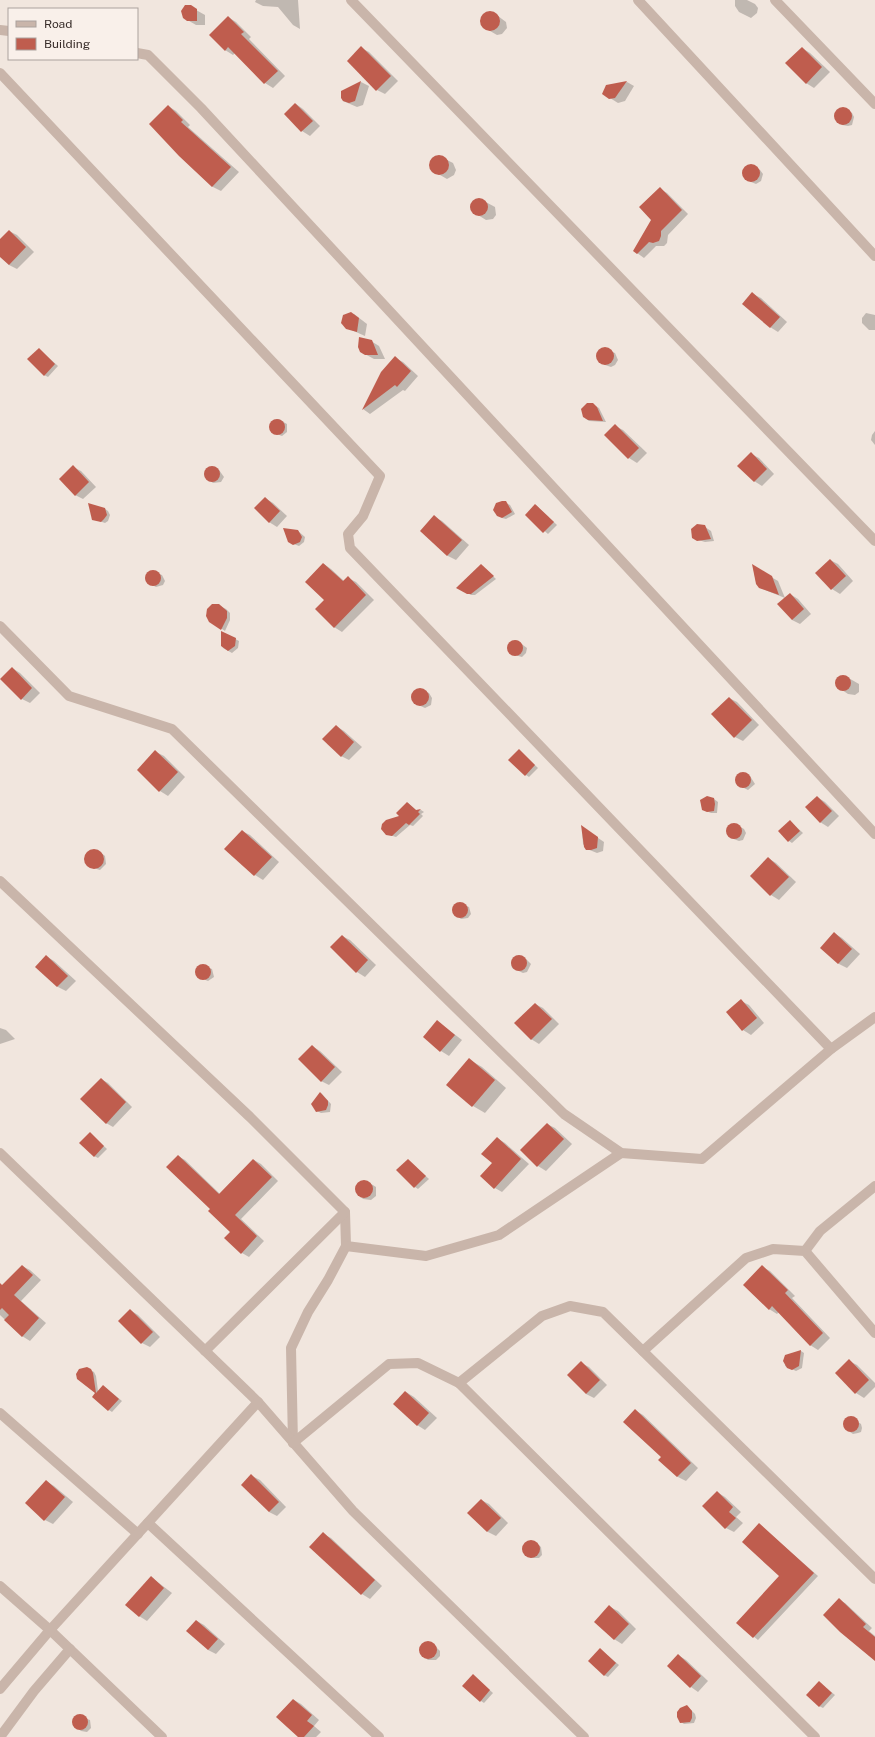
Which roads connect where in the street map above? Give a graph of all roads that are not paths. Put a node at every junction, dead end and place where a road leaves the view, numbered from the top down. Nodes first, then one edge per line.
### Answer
1 (351, 0) edge
2 (638, 0) edge
3 (775, 0) edge
4 (138, 53) edge
5 (0, 73) edge
6 (875, 104) edge
7 (875, 256) edge
8 (875, 541) edge
9 (0, 626) edge
10 (875, 834) edge
11 (0, 881) edge
12 (875, 1017) edge
13 (831, 1049) junction
14 (0, 1153) edge
15 (621, 1153) junction
16 (875, 1186) edge
17 (345, 1212) junction
18 (346, 1246) junction
19 (805, 1251) junction
20 (875, 1333) edge
21 (205, 1351) junction
22 (643, 1351) junction
23 (459, 1383) junction
24 (258, 1402) junction
25 (0, 1412) edge
26 (293, 1443) junction
27 (148, 1523) junction
28 (138, 1534) junction
29 (875, 1579) edge
30 (0, 1586) edge
31 (50, 1630) junction
32 (70, 1649) junction
33 (0, 1689) edge
34 (0, 1737) edge
35 (162, 1737) edge
36 (379, 1737) edge
37 (584, 1737) edge
38 (815, 1737) edge

1 - 8 street
2 - 7 street
3 - 6 street
4 - 10 street
5 - 13 street
9 - 15 street
11 - 17 street
12 - 13 street
13 - 15 street
14 - 21 street
15 - 18 street
16 - 19 street
17 - 18 street
17 - 21 street
18 - 26 street
19 - 20 street
19 - 22 street
21 - 24 street
22 - 23 street
22 - 29 street
23 - 26 street
23 - 38 street
24 - 26 street
24 - 27 street
25 - 28 street
26 - 37 street
27 - 28 street
27 - 36 street
28 - 31 street
30 - 31 street
31 - 32 street
31 - 33 street
32 - 34 street
32 - 35 street

